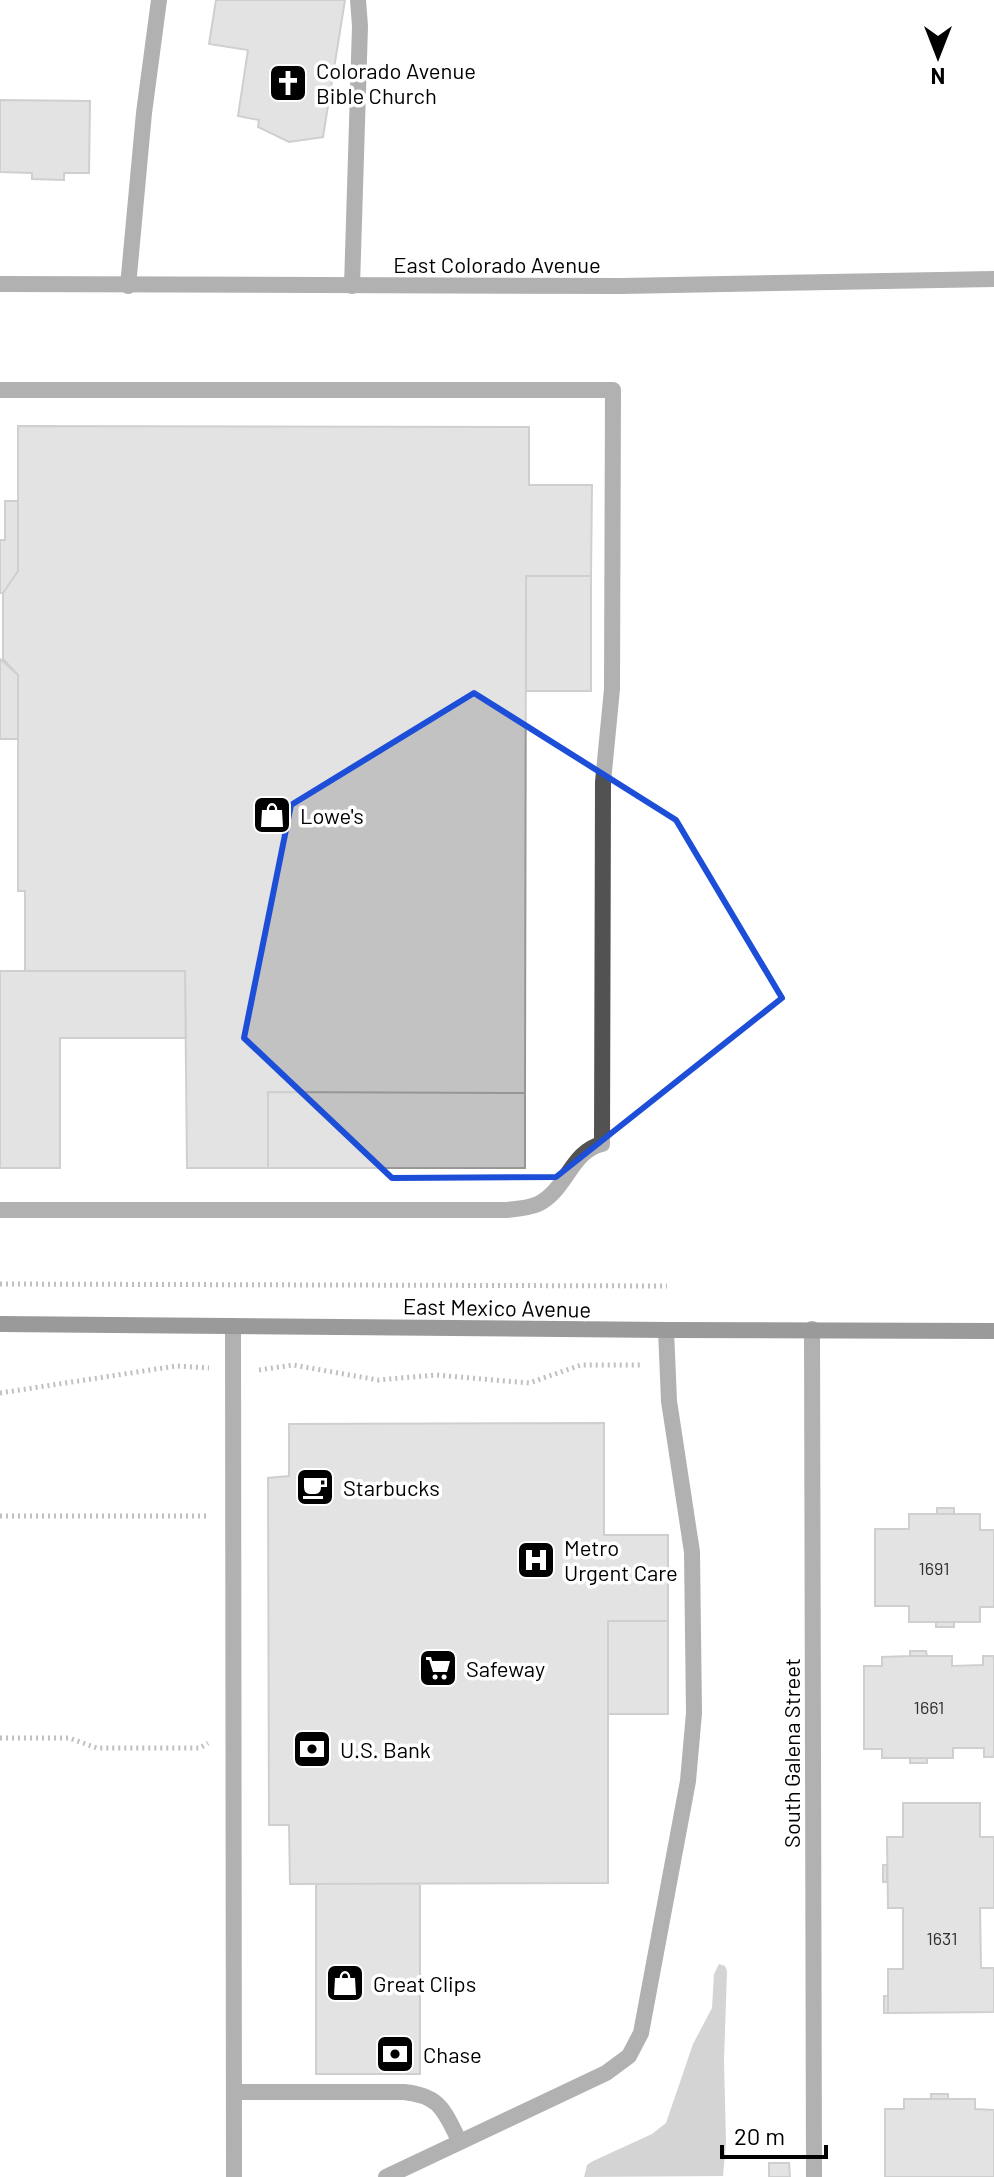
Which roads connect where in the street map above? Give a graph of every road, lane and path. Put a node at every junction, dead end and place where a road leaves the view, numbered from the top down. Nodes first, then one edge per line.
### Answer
1 (159, 0) edge
2 (358, 0) edge
3 (994, 279) edge
4 (0, 284) edge
5 (128, 286) junction
6 (352, 286) junction
7 (0, 390) edge
8 (0, 1210) edge
9 (0, 1284) edge
10 (667, 1286) dead end
11 (0, 1324) edge
12 (233, 1326) junction
13 (812, 1329) junction
14 (666, 1330) junction
15 (994, 1331) edge
16 (667, 1366) junction
17 (233, 1370) junction
18 (0, 1393) edge
19 (0, 1516) edge
20 (233, 1516) junction
21 (234, 1729) junction
22 (0, 1738) edge
23 (234, 2092) junction
24 (460, 2142) junction
25 (234, 2177) edge
26 (388, 2177) edge
27 (814, 2177) edge

1 - 5 street
2 - 6 street
3 - 6 street, East Colorado Avenue
4 - 5 street, East Colorado Avenue
5 - 6 street, East Colorado Avenue
7 - 8 street
9 - 10 path
11 - 12 street, East Mexico Avenue
12 - 14 street, East Mexico Avenue
12 - 17 street
13 - 14 street, East Mexico Avenue
13 - 15 street, East Mexico Avenue
13 - 27 street, South Galena Street
14 - 16 street
16 - 17 path
16 - 24 street
17 - 18 path
17 - 20 street
19 - 20 path
20 - 21 street
21 - 22 path
21 - 23 street
23 - 24 street
23 - 25 street
24 - 26 street

